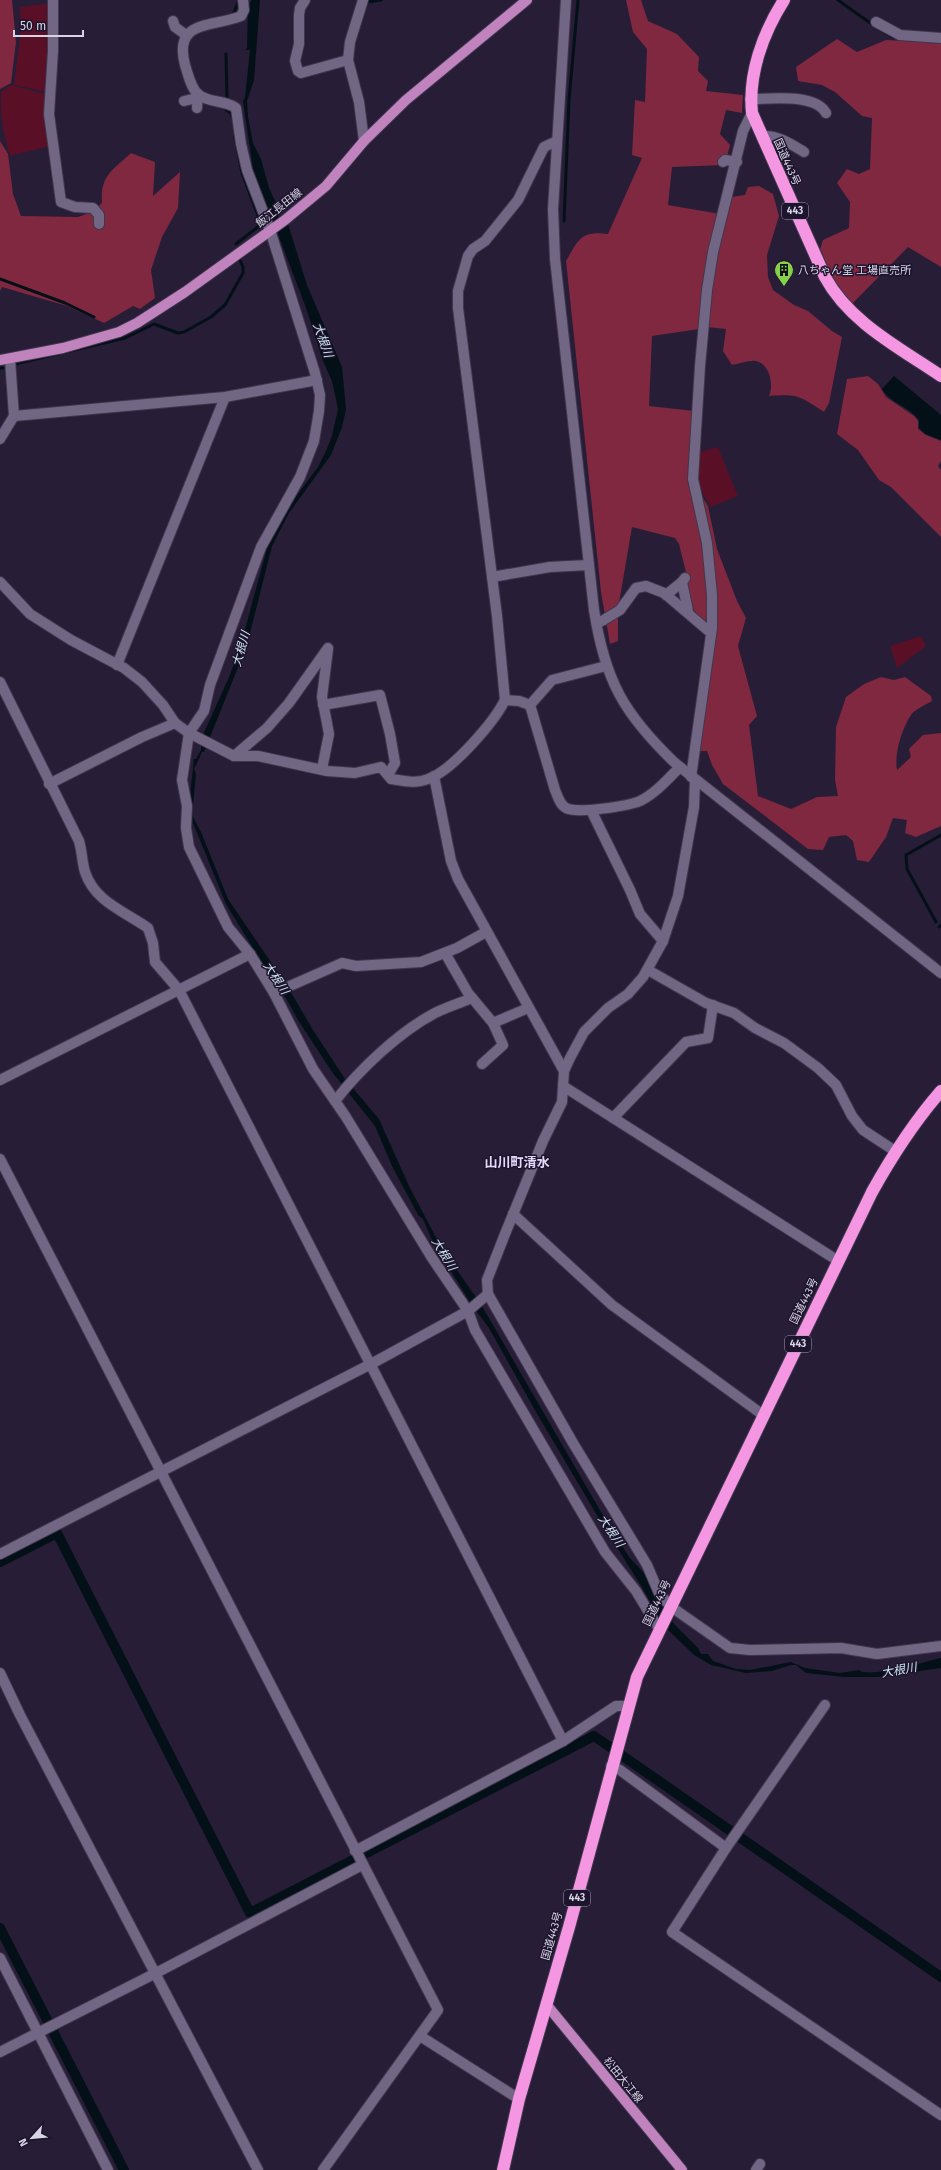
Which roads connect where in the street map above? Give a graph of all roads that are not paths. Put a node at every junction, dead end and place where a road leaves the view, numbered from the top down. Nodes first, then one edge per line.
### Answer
1 (54, 0) edge
2 (243, 0) edge
3 (363, 0) edge
4 (527, 0) edge
5 (566, 0) edge
6 (784, 0) edge
7 (305, 1) edge
8 (172, 21) dead end
9 (876, 22) dead end
10 (186, 35) junction
11 (941, 38) edge
12 (348, 60) junction
13 (198, 96) junction
14 (750, 99) junction
15 (184, 101) dead end
16 (197, 108) dead end
17 (752, 113) junction
18 (826, 113) dead end
19 (762, 136) junction
20 (557, 141) junction
21 (364, 142) junction
22 (804, 152) dead end
23 (723, 162) dead end
24 (736, 162) junction
25 (99, 224) dead end
26 (272, 229) junction
27 (5, 360) edge
28 (941, 376) edge
29 (317, 380) junction
30 (225, 397) junction
31 (14, 416) junction
32 (0, 439) edge
33 (589, 565) junction
34 (492, 577) junction
35 (2, 586) edge
36 (666, 595) junction
37 (688, 611) junction
38 (602, 621) dead end
39 (711, 633) junction
40 (117, 664) junction
41 (606, 666) junction
42 (0, 682) edge
43 (505, 700) junction
44 (323, 705) junction
45 (530, 705) junction
46 (176, 723) junction
47 (189, 733) junction
48 (234, 756) junction
49 (680, 767) junction
50 (322, 769) junction
51 (388, 775) junction
52 (434, 776) junction
53 (693, 778) junction
54 (49, 784) junction
55 (591, 810) junction
56 (486, 932) junction
57 (663, 941) junction
58 (445, 953) junction
59 (250, 954) junction
60 (648, 970) junction
61 (941, 973) edge
62 (179, 990) junction
63 (275, 993) junction
64 (472, 998) junction
65 (713, 1005) junction
66 (528, 1008) junction
67 (493, 1023) junction
68 (482, 1064) dead end
69 (564, 1071) junction
70 (0, 1080) edge
71 (563, 1086) junction
72 (941, 1091) edge
73 (335, 1101) junction
74 (613, 1118) junction
75 (895, 1151) junction
76 (0, 1159) edge
77 (513, 1214) junction
78 (832, 1258) dead end
79 (487, 1295) junction
80 (469, 1310) junction
81 (371, 1364) junction
82 (763, 1415) junction
83 (161, 1472) junction
84 (0, 1554) edge
85 (670, 1606) junction
86 (659, 1629) junction
87 (941, 1646) edge
88 (0, 1673) edge
89 (825, 1705) dead end
90 (628, 1706) junction
91 (563, 1741) junction
92 (612, 1766) junction
93 (726, 1848) junction
94 (358, 1858) junction
95 (0, 1958) edge
96 (156, 1974) junction
97 (546, 2004) junction
98 (38, 2033) junction
99 (420, 2036) junction
100 (0, 2052) edge
101 (519, 2099) junction
102 (941, 2115) edge
103 (108, 2170) edge
104 (258, 2170) edge
105 (322, 2170) edge
106 (503, 2170) edge
107 (682, 2170) edge

1 - 25 street
2 - 10 street
3 - 12 street
4 - 21 main road, 飯江長田線
5 - 20 street
6 - 14 highway, 国道443号 / 443
7 - 12 street
8 - 10 street
9 - 11 street
10 - 13 street
12 - 21 street
13 - 15 street
13 - 16 street
13 - 26 street
14 - 17 highway, 国道443号 / 443
14 - 18 street
17 - 19 highway, 国道443号 / 443
17 - 24 street
19 - 22 street
19 - 28 highway, 国道443号 / 443
20 - 33 street
20 - 34 street
21 - 26 main road, 飯江長田線
23 - 24 street
24 - 39 street
26 - 27 main road, 飯江長田線
26 - 29 street
27 - 31 street
29 - 30 street
29 - 47 street
30 - 31 street
30 - 40 street
31 - 32 street
33 - 34 street
33 - 41 street
34 - 43 street
35 - 40 street
36 - 37 street
36 - 37 street
36 - 38 street
37 - 39 street
39 - 53 street
40 - 46 street
41 - 45 street
41 - 49 street
42 - 54 street
43 - 45 street
43 - 52 street
44 - 48 street
44 - 50 street
44 - 51 street
45 - 55 street
46 - 47 street
46 - 54 street
47 - 48 street
47 - 59 street
48 - 50 street
49 - 53 street
49 - 55 street
50 - 51 street
51 - 52 street
52 - 56 street
53 - 57 street
53 - 61 street
54 - 62 street
55 - 57 street
56 - 58 street
56 - 66 street
57 - 60 street
58 - 63 street
58 - 64 street
59 - 62 street
59 - 63 street
60 - 65 street
60 - 69 street
62 - 70 street
62 - 81 street
63 - 73 street
64 - 67 street
64 - 73 street
65 - 74 street
65 - 75 street
66 - 67 street
66 - 69 street
67 - 68 street
69 - 71 street
71 - 74 street
71 - 77 street
72 - 75 highway, 国道443号 / 443
73 - 80 street
74 - 78 street
75 - 82 highway, 国道443号 / 443
76 - 83 street
77 - 79 street
77 - 82 street
79 - 80 street
79 - 85 street
80 - 81 street
80 - 86 street
81 - 83 street
81 - 91 street
82 - 85 highway, 国道443号 / 443
83 - 84 street
83 - 94 street
85 - 86 highway, 国道443号 / 443
85 - 87 street
86 - 90 highway, 国道443号 / 443
88 - 96 street
89 - 93 street
90 - 91 street
90 - 92 highway, 国道443号 / 443
91 - 94 street
92 - 93 street
92 - 97 highway, 国道443号 / 443
93 - 102 street
94 - 96 street
94 - 99 street
95 - 98 street
96 - 98 street
96 - 104 street
97 - 101 highway, 国道443号 / 443
97 - 107 main road, 松田大江線
98 - 100 street
98 - 103 street
99 - 101 street
99 - 105 street
101 - 106 highway, 国道443号 / 443

